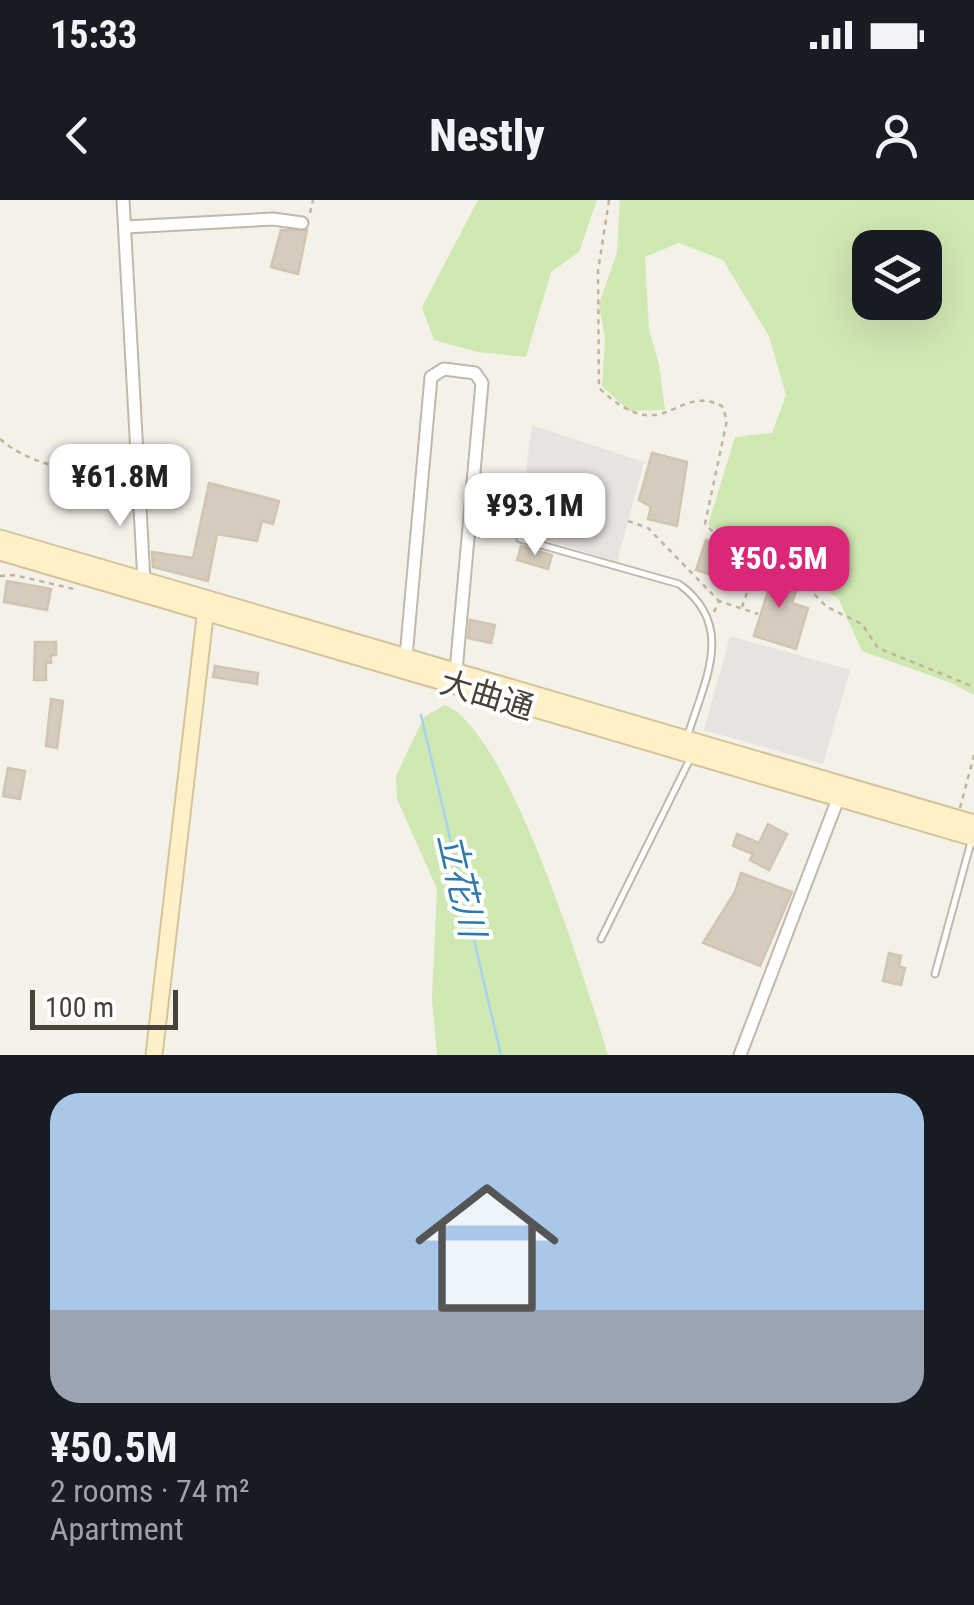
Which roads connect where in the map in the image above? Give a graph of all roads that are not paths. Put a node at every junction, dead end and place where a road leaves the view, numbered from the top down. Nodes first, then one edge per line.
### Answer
1 (123, 200) edge
2 (302, 223) road end
3 (126, 227) junction
4 (0, 538) edge
5 (520, 539) dead end
6 (0, 552) edge
7 (144, 581) junction
8 (207, 606) junction
9 (406, 657) junction
10 (456, 671) junction
11 (689, 748) junction
12 (840, 793) junction
13 (973, 833) edge
14 (601, 940) dead end
15 (935, 974) dead end
16 (154, 1055) edge
17 (740, 1055) edge

1 - 3 street
2 - 3 street
3 - 7 street
4 - 7 main road, 大曲通
5 - 11 lane
6 - 8 main road, 大曲通
7 - 8 main road, 大曲通
8 - 9 main road, 大曲通
8 - 11 main road, 大曲通
8 - 16 main road
9 - 10 main road, 大曲通
9 - 10 street
10 - 11 main road, 大曲通
11 - 12 main road, 大曲通
11 - 14 lane
12 - 13 main road, 大曲通
12 - 13 main road, 大曲通
12 - 17 street
13 - 15 lane

